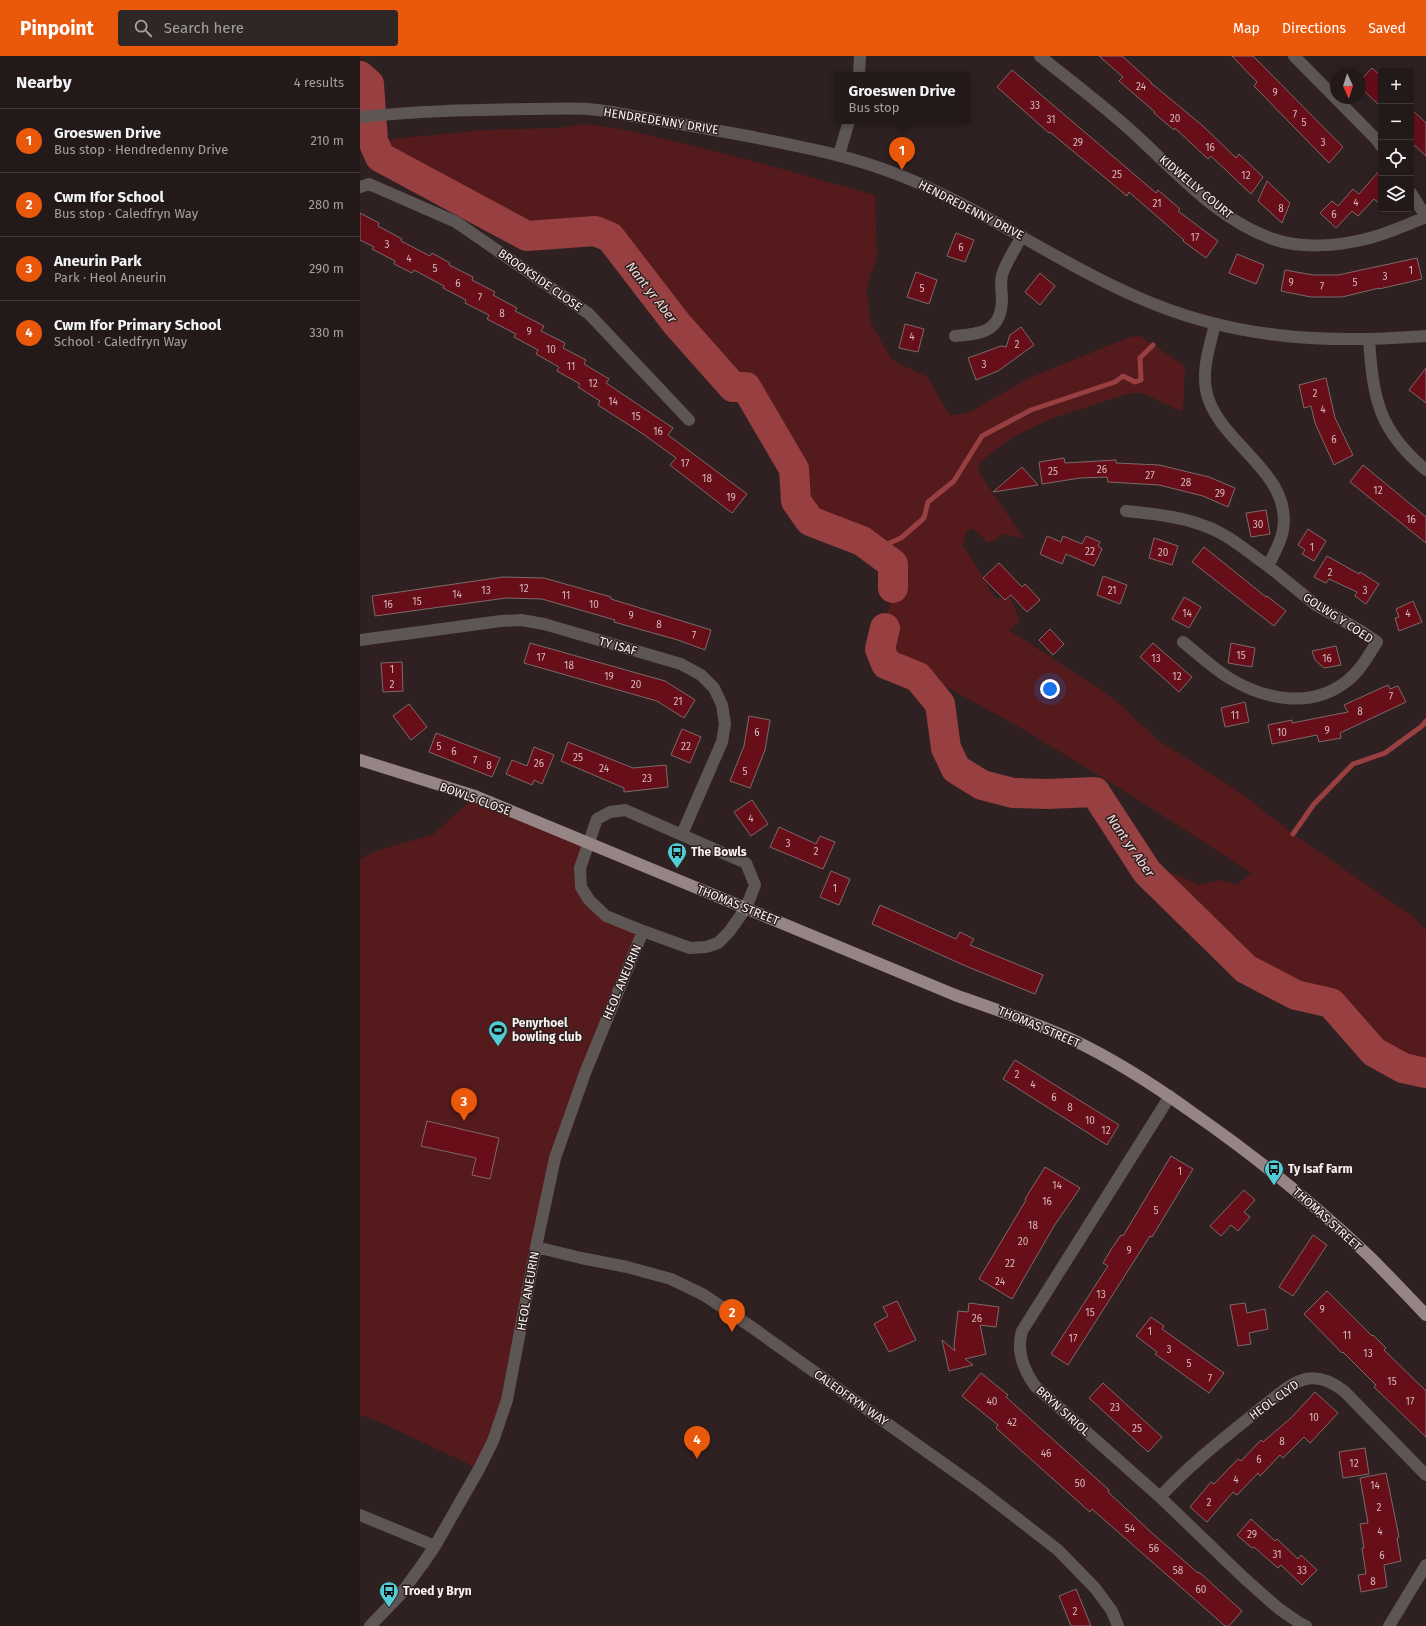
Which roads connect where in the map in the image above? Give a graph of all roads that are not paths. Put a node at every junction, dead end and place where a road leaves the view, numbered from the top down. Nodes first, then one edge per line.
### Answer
1 (860, 56) edge
2 (1040, 56) edge
3 (1294, 56) edge
4 (859, 72) edge
5 (360, 117) edge
6 (848, 124) edge
7 (1378, 142) edge
8 (839, 155) junction
9 (360, 187) edge
10 (1414, 198) edge
11 (1426, 217) edge
12 (1022, 236) junction
13 (1216, 324) junction
14 (955, 336) dead end
15 (1426, 336) edge
16 (1368, 339) junction
17 (689, 420) dead end
18 (1426, 470) edge
19 (1126, 511) dead end
20 (1268, 566) junction
21 (360, 640) edge
22 (1183, 642) dead end
23 (360, 760) edge
24 (682, 834) junction
25 (589, 844) junction
26 (746, 908) junction
27 (643, 932) junction
28 (1170, 1096) junction
29 (536, 1247) junction
30 (1426, 1314) edge
31 (1426, 1475) edge
32 (1160, 1497) junction
33 (360, 1515) edge
34 (435, 1546) junction
35 (1426, 1565) edge
36 (370, 1626) edge
37 (1118, 1626) edge
38 (1306, 1626) edge
39 (1389, 1626) edge

1 - 4 street
2 - 11 street, KIDWELLY COURT
3 - 7 street
5 - 8 street, HENDREDENNY DRIVE
6 - 8 street
8 - 12 street, HENDREDENNY DRIVE
9 - 17 street, BROOKSIDE CLOSE
10 - 11 street
12 - 13 street, HENDREDENNY DRIVE
12 - 14 street
13 - 16 street, HENDREDENNY DRIVE
13 - 20 street
15 - 16 street, HENDREDENNY DRIVE
16 - 18 street
19 - 20 street, GOLWG Y COED
20 - 22 street, GOLWG Y COED
21 - 24 street, TY ISAF
23 - 25 main road, BOWLS CLOSE
24 - 25 street
24 - 26 street
25 - 26 main road, THOMAS STREET
25 - 27 street, HEOL ANEURIN
26 - 27 street, HEOL ANEURIN
26 - 28 main road, THOMAS STREET
27 - 29 street, HEOL ANEURIN
28 - 30 main road, THOMAS STREET
28 - 32 street, BRYN SIRIOL
29 - 34 street, HEOL ANEURIN
29 - 37 street, CALEDFRYN WAY
31 - 32 street, HEOL CLYD
32 - 38 street, BRYN SIRIOL
33 - 34 street
34 - 36 street, HEOL ANEURIN
35 - 39 street

